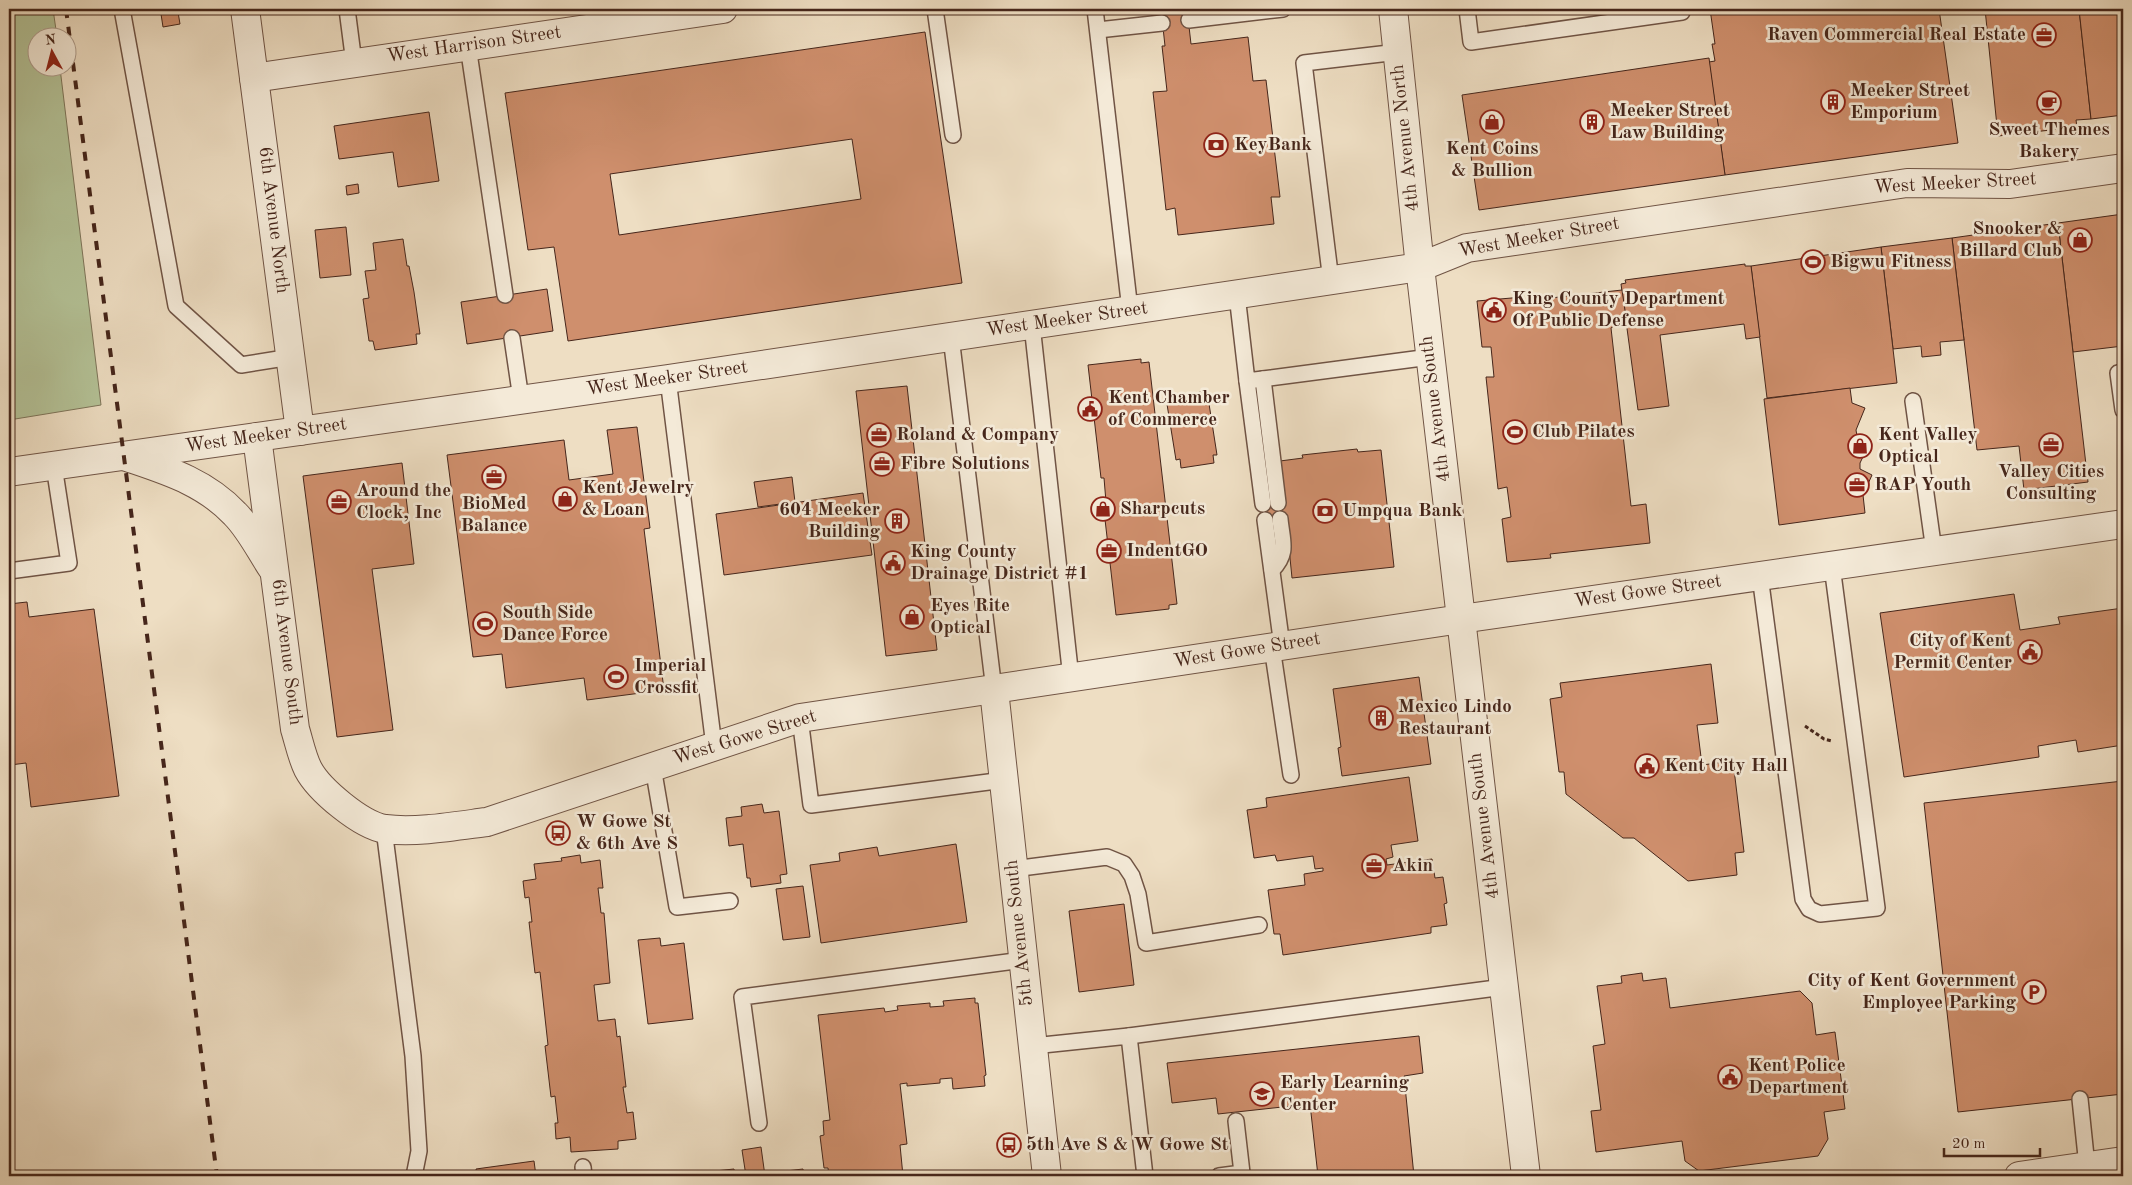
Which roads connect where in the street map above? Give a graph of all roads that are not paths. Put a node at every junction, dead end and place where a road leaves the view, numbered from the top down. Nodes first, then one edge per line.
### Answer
1 (122, 9) edge
2 (245, 9) edge
3 (347, 9) edge
4 (723, 9) edge
5 (935, 9) edge
6 (1095, 9) edge
7 (1283, 9) edge
8 (1394, 9) edge
9 (1467, 9) edge
10 (1683, 9) edge
11 (662, 13) edge
12 (1189, 20) dead end
13 (1162, 23) dead end
14 (1098, 30) junction
15 (468, 46) junction
16 (1398, 52) junction
17 (354, 63) junction
18 (254, 78) junction
19 (953, 136) dead end
20 (2123, 168) edge
21 (1420, 267) junction
22 (1331, 281) junction
23 (506, 295) dead end
24 (1237, 295) junction
25 (1130, 310) junction
26 (1032, 325) junction
27 (951, 337) junction
28 (512, 338) dead end
29 (291, 357) junction
30 (1430, 357) junction
31 (2118, 373) dead end
32 (668, 379) junction
33 (1263, 379) junction
34 (1247, 381) junction
35 (521, 399) junction
36 (1914, 401) dead end
37 (2123, 410) edge
38 (300, 431) junction
39 (257, 437) junction
40 (124, 456) junction
41 (54, 466) junction
42 (9, 472) edge
43 (1272, 520) dead end
44 (2123, 524) edge
45 (1934, 552) junction
46 (1832, 566) junction
47 (9, 571) edge
48 (275, 573) junction
49 (1760, 576) junction
50 (1461, 619) junction
51 (1277, 647) junction
52 (1071, 678) junction
53 (994, 690) junction
54 (800, 718) junction
55 (714, 746) junction
56 (653, 767) junction
57 (1291, 774) dead end
58 (1004, 780) junction
59 (384, 828) junction
60 (1013, 869) junction
61 (730, 901) dead end
62 (1259, 925) dead end
63 (1023, 960) junction
64 (1504, 987) junction
65 (1129, 1036) junction
66 (1033, 1046) junction
67 (2080, 1099) dead end
68 (1236, 1121) dead end
69 (759, 1123) dead end
70 (2123, 1161) edge
71 (2087, 1166) junction
72 (414, 1176) edge
73 (1047, 1176) edge
74 (1145, 1176) edge
75 (1219, 1176) edge
76 (1526, 1176) edge
77 (2019, 1176) edge

1 - 29 lane
2 - 18 street, 6th Avenue North
3 - 17 lane
4 - 11 street, West Harrison Street
5 - 19 lane
6 - 14 lane
7 - 12 lane
8 - 16 street, 4th Avenue North
9 - 10 lane
11 - 15 street, West Harrison Street
13 - 14 lane
14 - 25 lane
15 - 17 street, West Harrison Street
15 - 23 lane
16 - 21 street, 4th Avenue North
16 - 22 lane
17 - 18 street, West Harrison Street
18 - 29 street, 6th Avenue North
20 - 21 street, West Meeker Street
21 - 22 street, West Meeker Street
21 - 30 street, 4th Avenue South
22 - 24 street, West Meeker Street
24 - 25 street, West Meeker Street
24 - 34 lane
25 - 26 street, West Meeker Street
26 - 27 street, West Meeker Street
26 - 52 lane
27 - 32 street, West Meeker Street
27 - 53 lane
28 - 35 lane
29 - 38 street, 6th Avenue North
30 - 33 lane
30 - 50 street, 4th Avenue South
31 - 37 lane
32 - 35 street, West Meeker Street
32 - 55 lane
33 - 34 lane
33 - 34 lane
35 - 38 street, West Meeker Street
36 - 45 lane
38 - 39 street, West Meeker Street
39 - 40 street, West Meeker Street
39 - 48 street, 6th Avenue South
40 - 41 street, West Meeker Street
40 - 48 street
41 - 42 street, West Meeker Street
41 - 47 lane
43 - 51 lane
44 - 45 street, West Gowe Street
45 - 46 street, West Gowe Street
46 - 49 street, West Gowe Street
46 - 49 lane
48 - 59 street, 6th Avenue South
49 - 50 street, West Gowe Street
50 - 51 street, West Gowe Street
50 - 64 street, 4th Avenue South
51 - 52 street, West Gowe Street
51 - 57 lane
52 - 53 street, West Gowe Street
53 - 54 street, West Gowe Street
53 - 58 street, 5th Avenue South
54 - 55 street, West Gowe Street
54 - 58 lane
55 - 56 street, West Gowe Street
56 - 59 street, West Gowe Street
56 - 61 lane
58 - 60 street, 5th Avenue South
59 - 72 lane
60 - 62 lane
60 - 63 street, 5th Avenue South
63 - 66 street, 5th Avenue South
63 - 69 lane
64 - 65 lane
64 - 76 street, 4th Avenue South
65 - 66 lane
65 - 74 lane
66 - 73 street, 5th Avenue South
67 - 71 lane
68 - 75 lane
70 - 71 street
71 - 77 street

